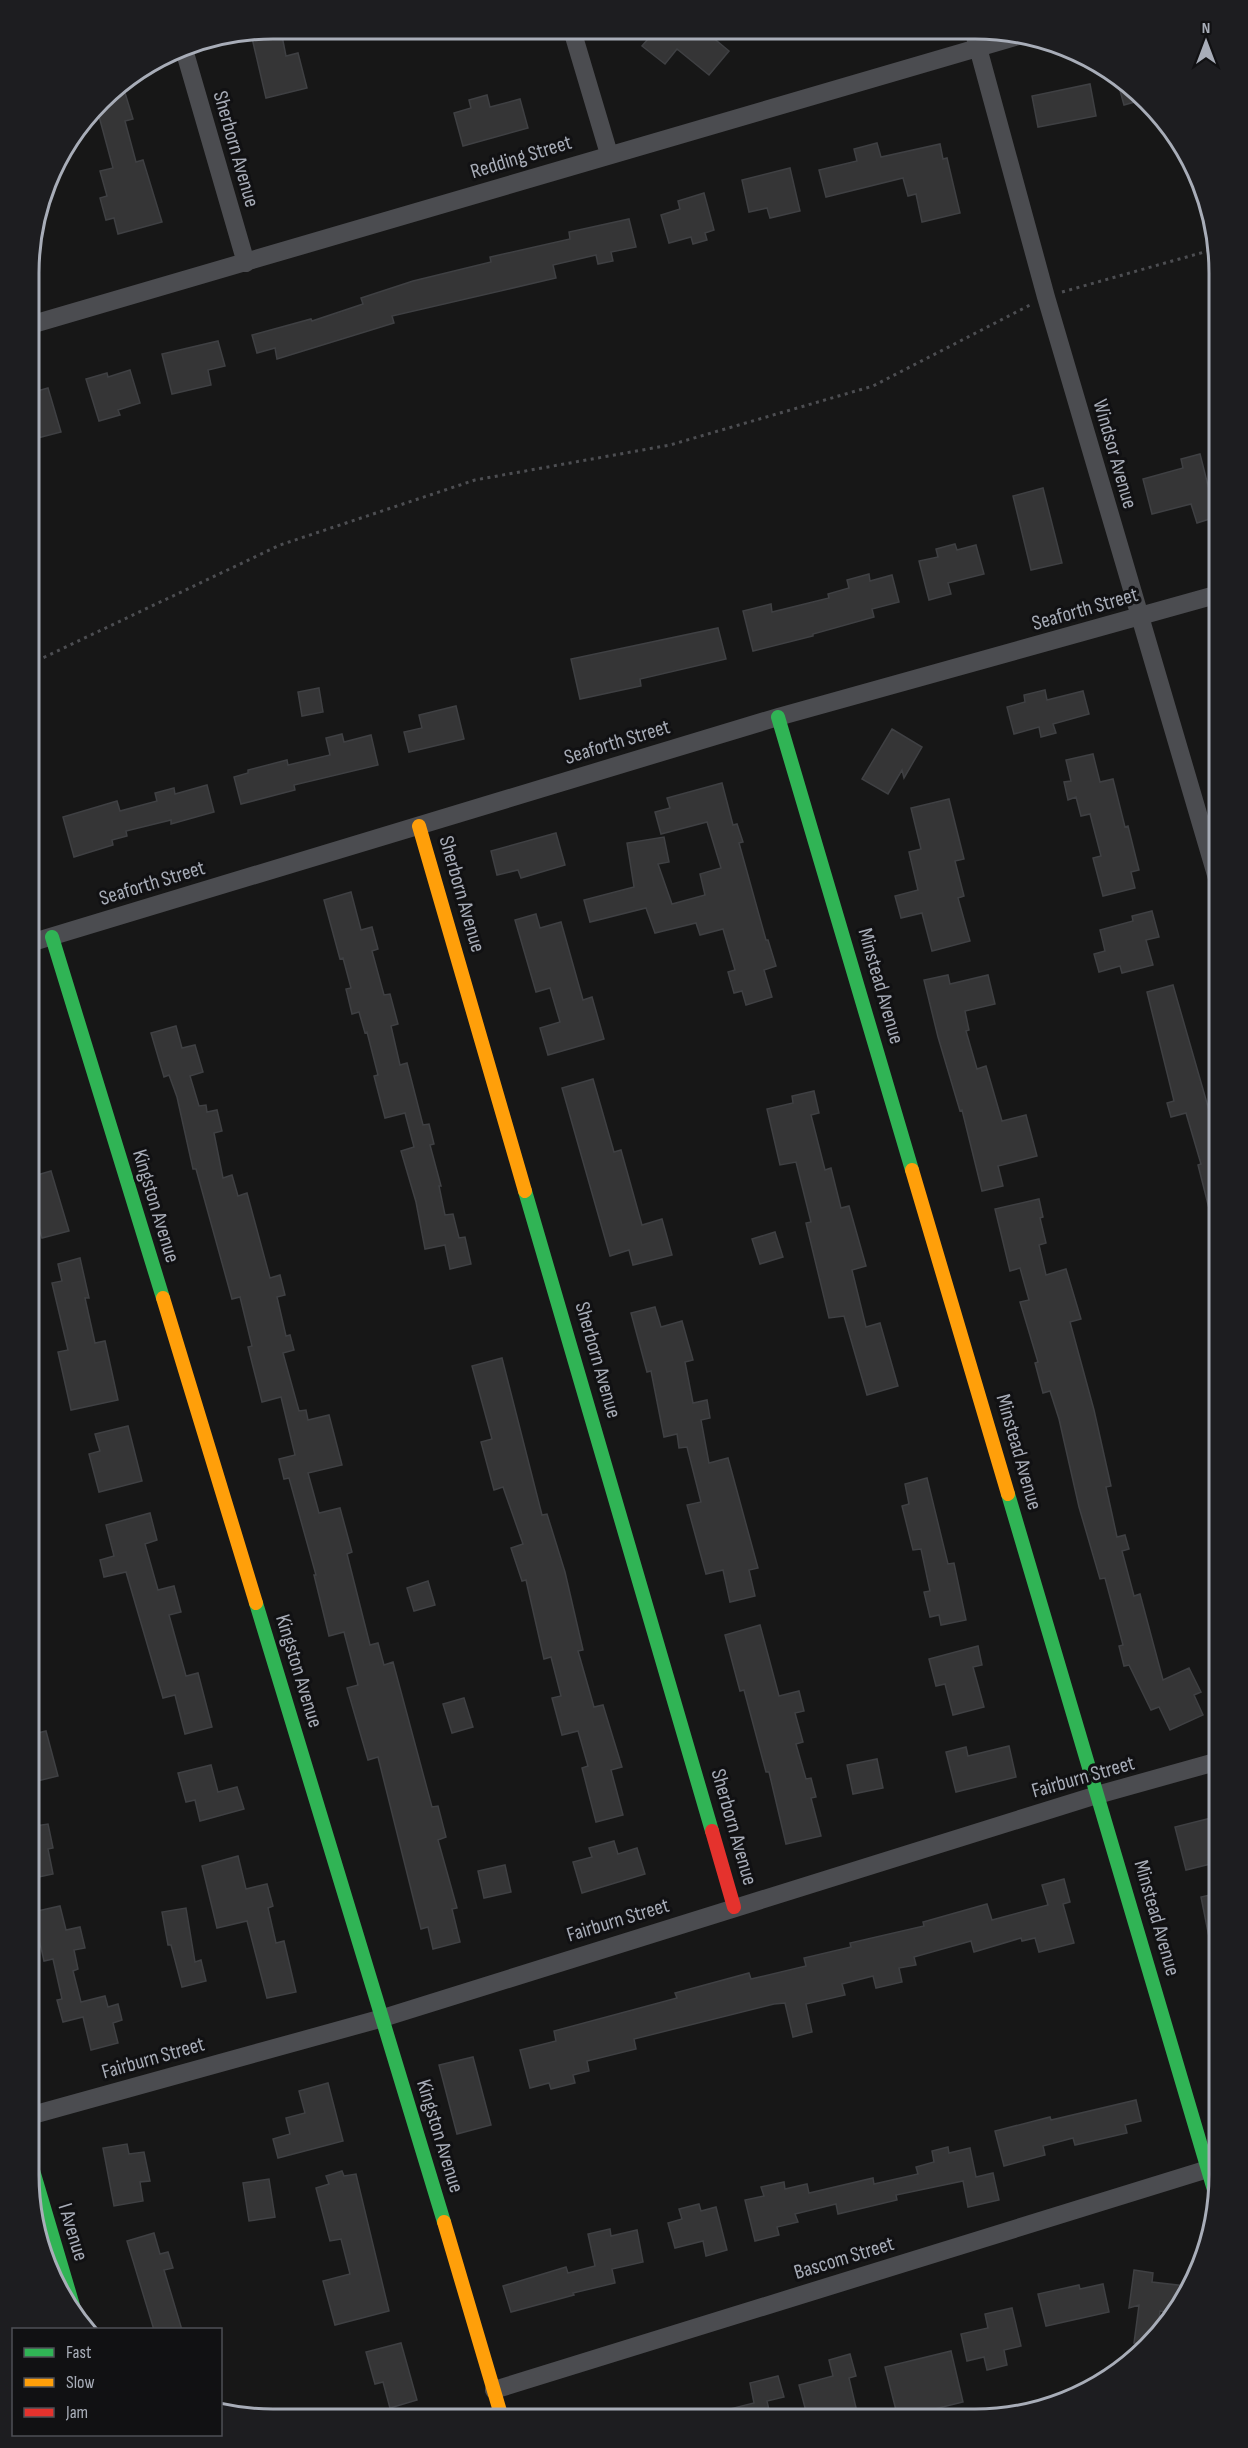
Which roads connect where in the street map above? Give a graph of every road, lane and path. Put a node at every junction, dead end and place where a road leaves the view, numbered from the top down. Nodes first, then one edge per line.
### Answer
1 (575, 39) edge
2 (976, 41) edge
3 (186, 56) edge
4 (609, 154) junction
5 (1208, 251) edge
6 (246, 263) junction
7 (1046, 297) junction
8 (39, 322) edge
9 (1209, 597) edge
10 (1139, 617) junction
11 (39, 660) edge
12 (778, 717) junction
13 (419, 826) junction
14 (1209, 852) edge
15 (52, 937) junction
16 (39, 941) edge
17 (1209, 1764) edge
18 (1097, 1796) junction
19 (734, 1907) junction
20 (383, 2018) junction
21 (39, 2113) edge
22 (1208, 2169) junction
23 (1209, 2172) edge
24 (41, 2198) edge
25 (67, 2286) edge
26 (494, 2390) junction
27 (499, 2409) edge

1 - 4 street
2 - 4 street, Redding Street
2 - 7 street, Windsor Avenue
3 - 6 street, Sherborn Avenue
4 - 6 street, Redding Street
5 - 7 path
6 - 8 street, Redding Street
7 - 10 street, Windsor Avenue
7 - 11 path
9 - 10 street, Seaforth Street
10 - 12 street, Seaforth Street
10 - 14 street, Windsor Avenue
12 - 13 street, Seaforth Street
12 - 18 street, Minstead Avenue
13 - 15 street, Seaforth Street
13 - 19 street, Sherborn Avenue
15 - 16 street, Seaforth Street
15 - 20 street, Kingston Avenue
17 - 18 street, Fairburn Street
18 - 19 street, Fairburn Street
18 - 22 street, Minstead Avenue
19 - 20 street, Fairburn Street
20 - 21 street, Fairburn Street
20 - 26 street, Kingston Avenue
22 - 23 street, Minstead Avenue
22 - 26 street, Bascom Street
24 - 25 street, I Avenue
26 - 27 street, Kingston Avenue

